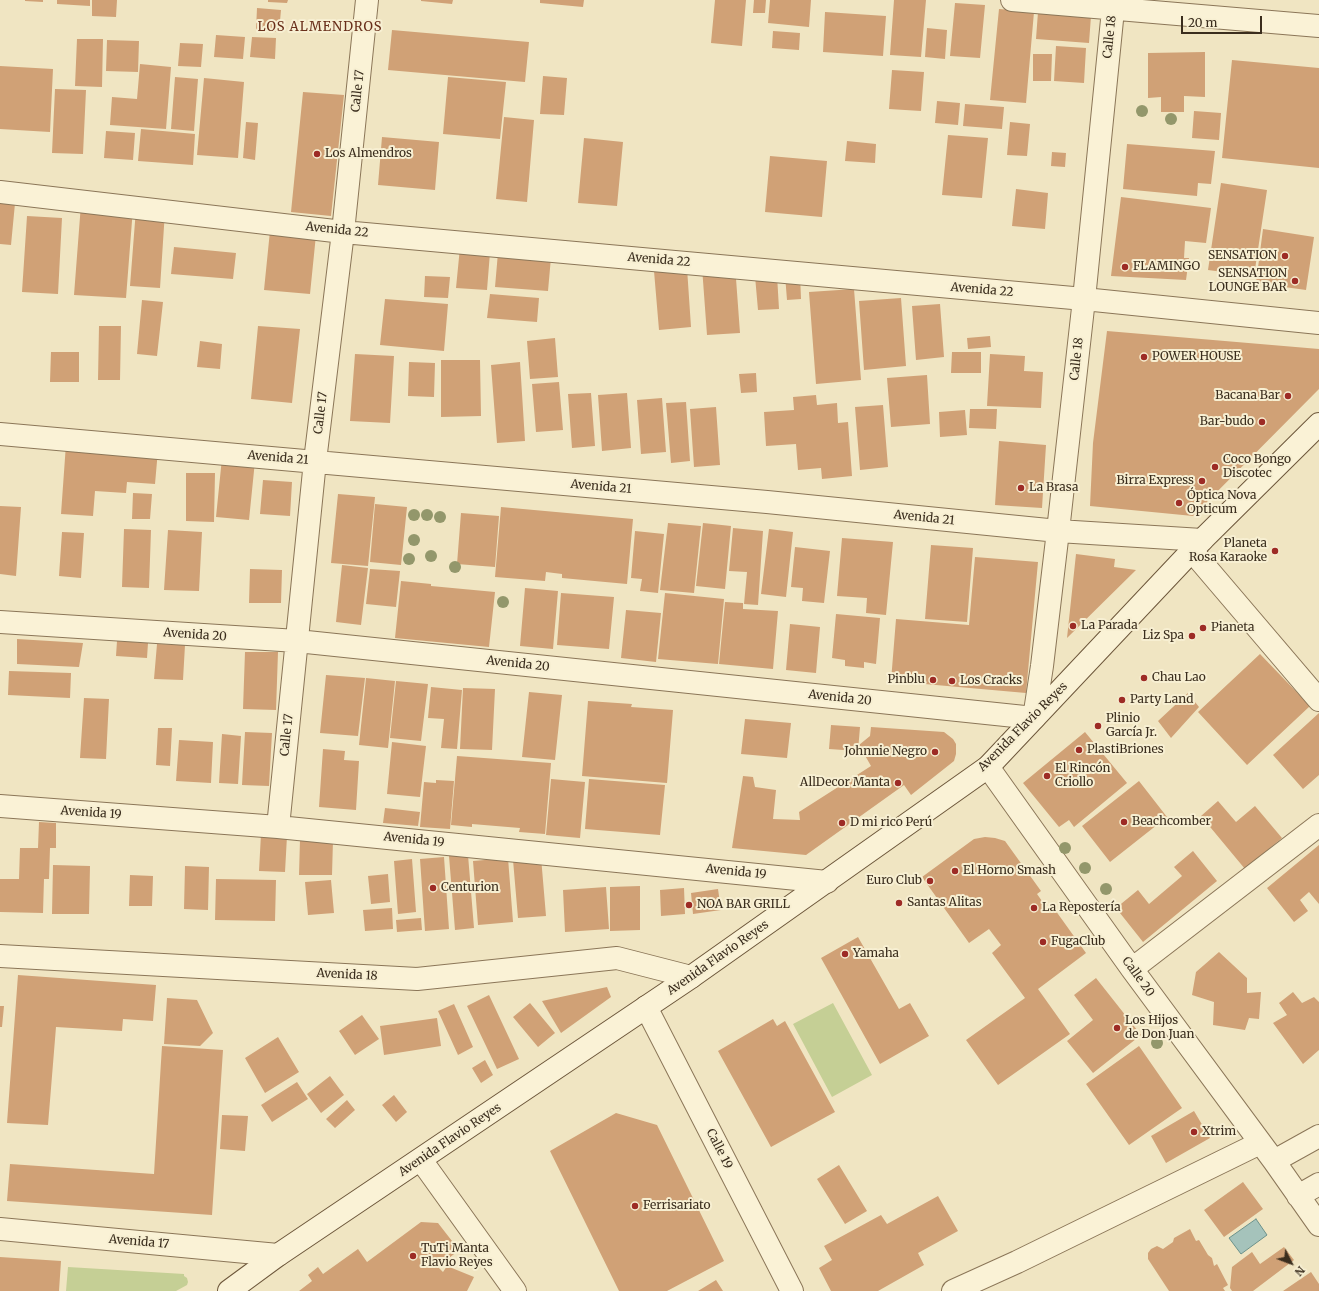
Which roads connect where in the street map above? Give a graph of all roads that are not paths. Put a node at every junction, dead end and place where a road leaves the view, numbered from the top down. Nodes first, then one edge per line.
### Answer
1 (367, 0) edge
2 (1012, 0) edge
3 (1113, 5) edge
4 (1319, 26) edge
5 (0, 192) edge
6 (343, 232) junction
7 (1084, 299) junction
8 (1319, 323) edge
9 (1319, 424) edge
10 (0, 434) edge
11 (315, 461) junction
12 (1058, 531) junction
13 (1197, 546) junction
14 (0, 622) edge
15 (297, 641) junction
16 (1319, 700) edge
17 (1034, 718) junction
18 (988, 767) junction
19 (0, 806) edge
20 (1319, 825) edge
21 (278, 826) junction
22 (827, 882) junction
23 (0, 956) edge
24 (1132, 969) junction
25 (691, 977) junction
26 (646, 1007) junction
27 (1319, 1136) edge
28 (1260, 1143) junction
29 (421, 1160) junction
30 (1274, 1162) junction
31 (1319, 1184) edge
32 (1298, 1196) junction
33 (1319, 1225) edge
34 (0, 1229) edge
35 (278, 1255) junction
36 (228, 1291) edge
37 (515, 1291) edge
38 (792, 1291) edge
39 (953, 1291) edge

1 - 6 street, Calle 17
2 - 3 street
3 - 4 street
3 - 7 street, Calle 18
5 - 6 street, Avenida 22
6 - 7 street, Avenida 22
6 - 11 street, Calle 17
7 - 8 street, Avenida 22
7 - 12 street, Calle 18
9 - 13 street, Avenida Flavio Reyes
10 - 11 street, Avenida 21
11 - 12 street, Avenida 21
11 - 15 street, Calle 17
12 - 13 street, Avenida 21
12 - 17 street, Calle 18
13 - 16 street
13 - 17 street, Avenida Flavio Reyes
14 - 15 street, Avenida 20
15 - 17 street, Avenida 20
15 - 21 street, Calle 17
17 - 18 street, Avenida Flavio Reyes
18 - 22 street, Avenida Flavio Reyes
18 - 24 street, Calle 20
19 - 21 street, Avenida 19
20 - 24 street
21 - 22 street, Avenida 19
22 - 25 street, Avenida Flavio Reyes
23 - 25 street, Avenida 18
24 - 28 street, Calle 20
25 - 26 street, Avenida Flavio Reyes
26 - 29 street, Avenida Flavio Reyes
26 - 38 street, Calle 19
27 - 30 street
28 - 30 street, Calle 20
28 - 39 street
29 - 35 street, Avenida Flavio Reyes
29 - 37 street
30 - 32 street, Calle 20
31 - 32 street
32 - 33 street, Calle 20
34 - 35 street, Avenida 17
35 - 36 street, Avenida Flavio Reyes

